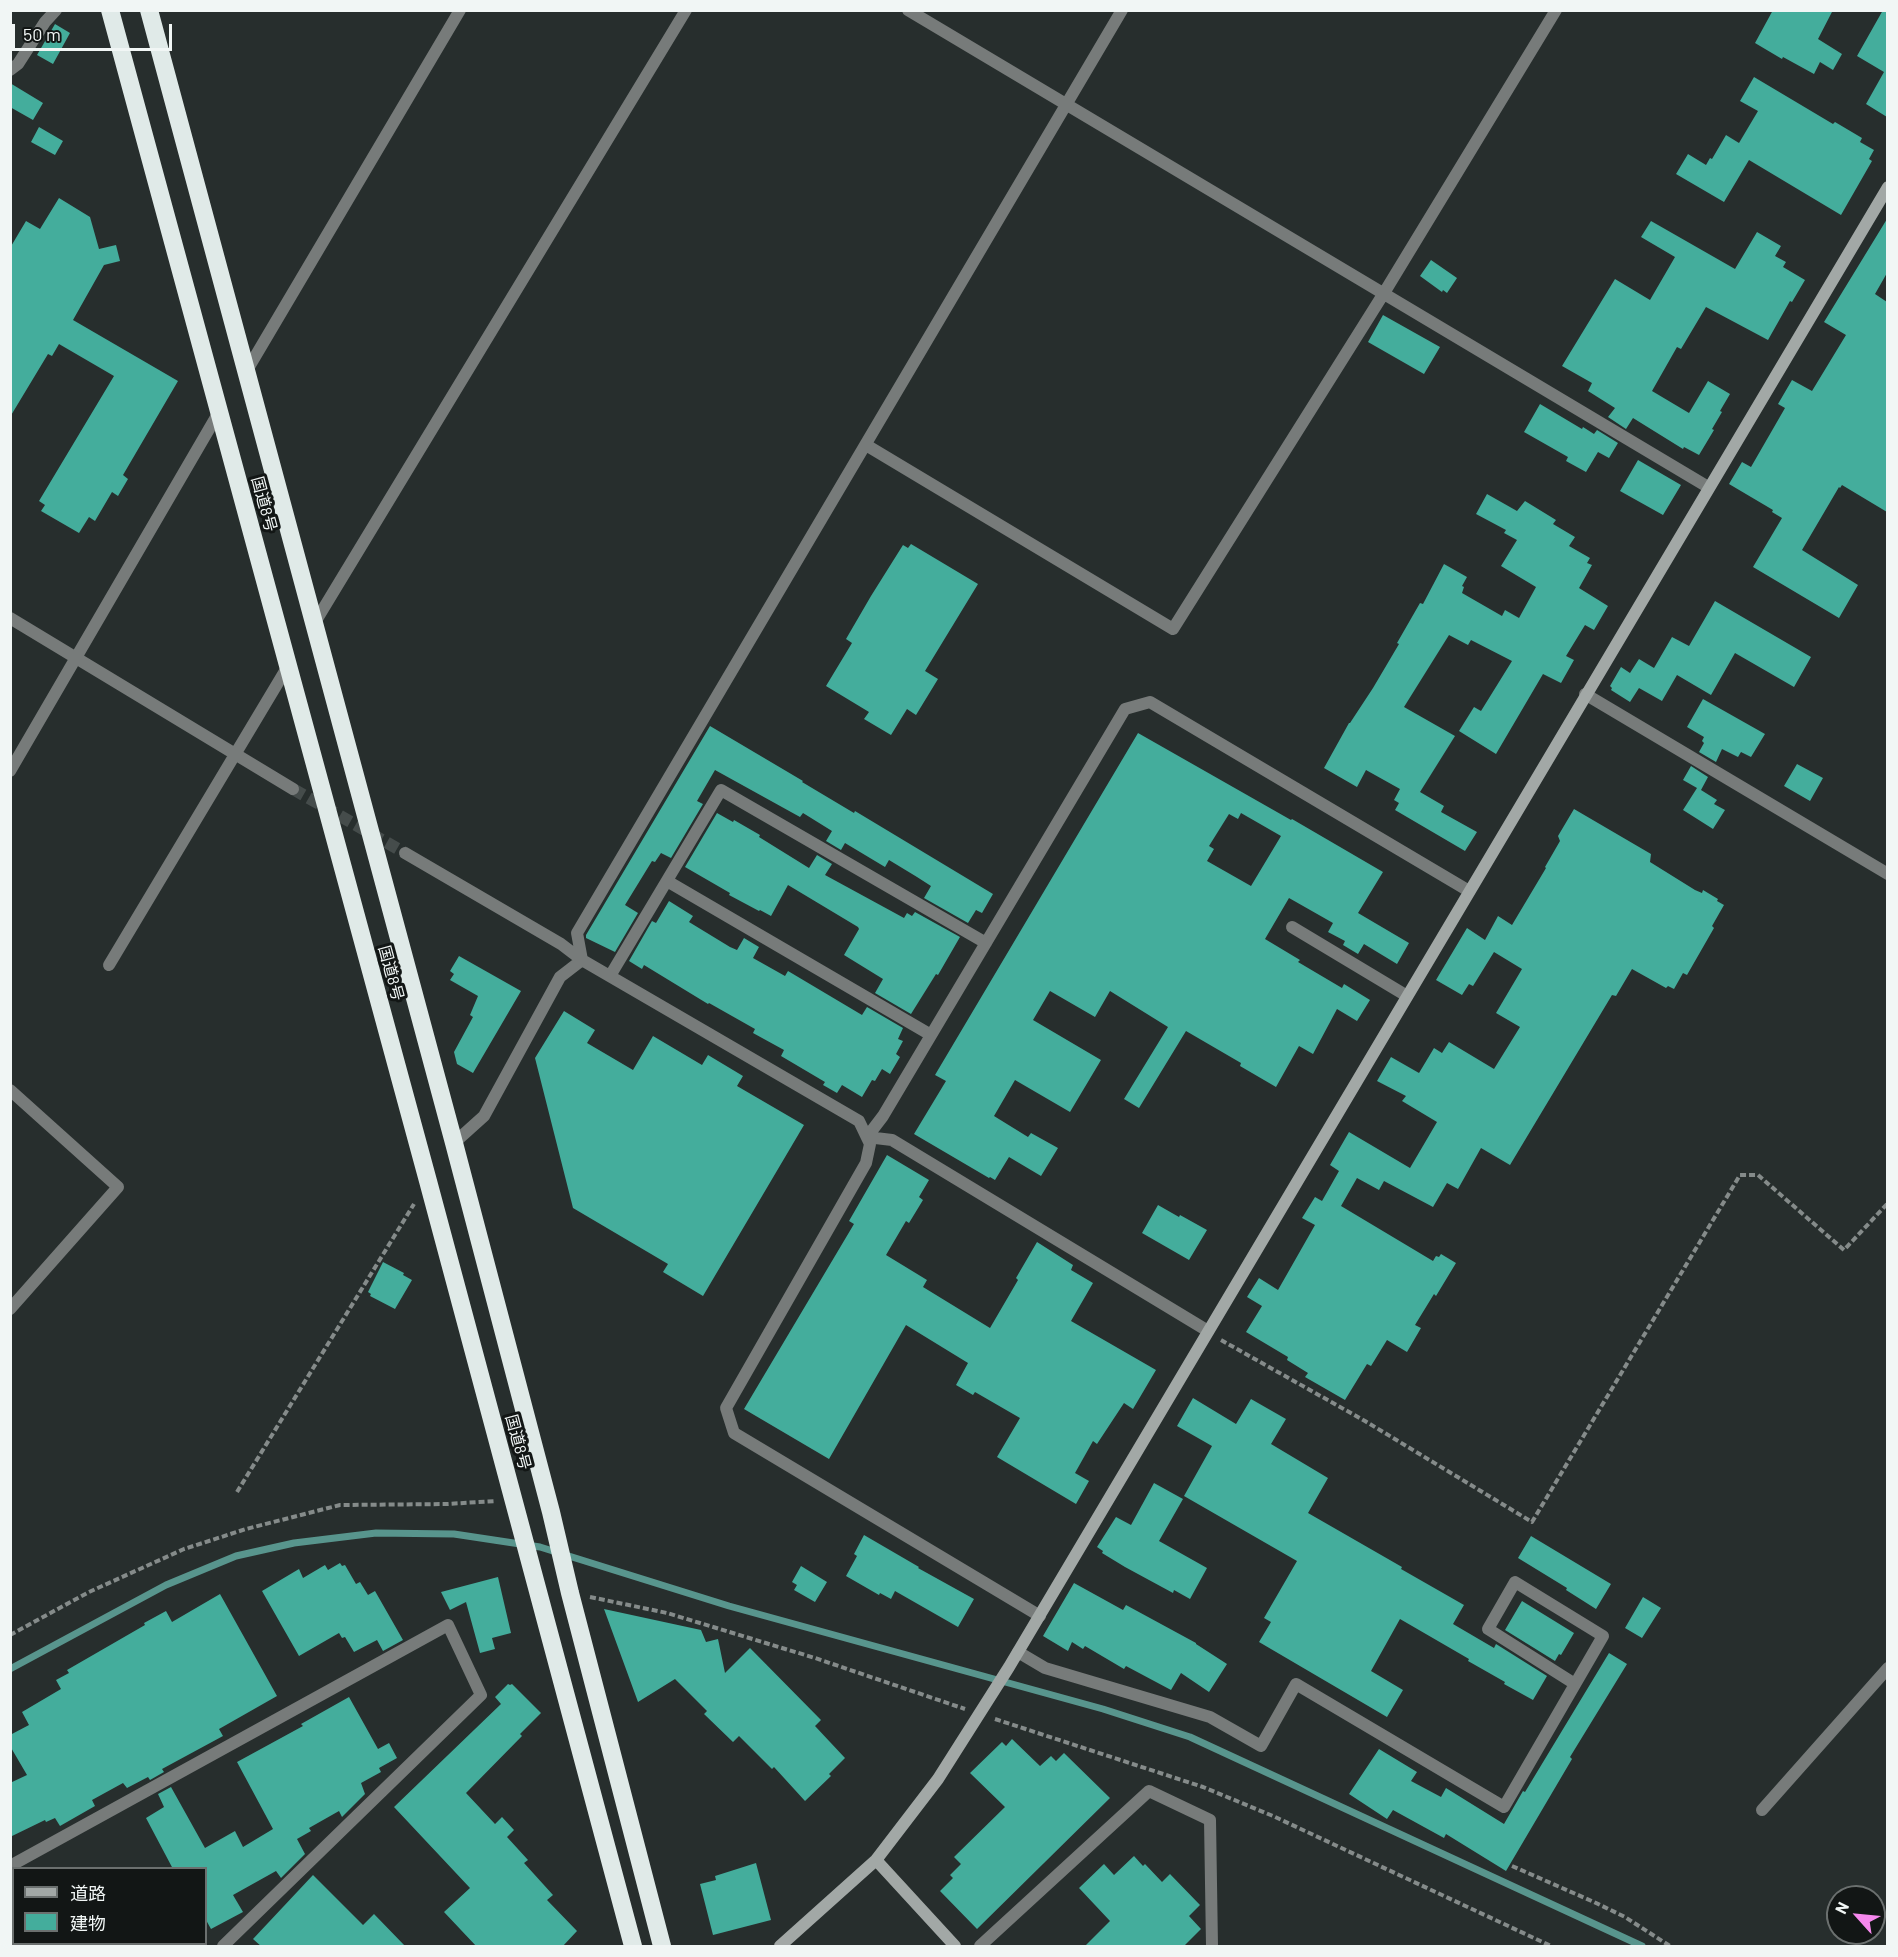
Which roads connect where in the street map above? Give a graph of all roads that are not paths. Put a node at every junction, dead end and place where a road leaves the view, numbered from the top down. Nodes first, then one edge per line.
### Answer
1 (56, 10) edge
2 (110, 10) edge
3 (149, 10) edge
4 (460, 10) edge
5 (686, 10) edge
6 (908, 10) edge
7 (1122, 10) edge
8 (1556, 10) edge
9 (10, 70) edge
10 (1066, 105) junction
11 (1887, 187) edge
12 (1384, 294) junction
13 (246, 372) junction
14 (219, 412) junction
15 (866, 445) junction
16 (1708, 487) junction
17 (10, 618) edge
18 (314, 624) junction
19 (76, 658) junction
20 (288, 666) junction
21 (1585, 694) junction
22 (235, 754) junction
23 (10, 771) edge
24 (293, 789) tunnel mouth
25 (405, 853) tunnel mouth
26 (1887, 874) edge
27 (667, 881) junction
28 (1469, 891) junction
29 (1292, 927) dead end
30 (986, 943) junction
31 (582, 960) junction
32 (109, 965) dead end
33 (610, 976) junction
34 (1407, 996) junction
35 (931, 1035) junction
36 (10, 1090) edge
37 (867, 1137) junction
38 (454, 1143) junction
39 (10, 1309) edge
40 (1208, 1331) junction
41 (1040, 1616) junction
42 (1018, 1652) junction
43 (1887, 1668) edge
44 (1575, 1684) junction
45 (1762, 1810) dead end
46 (876, 1860) junction
47 (10, 1866) edge
48 (223, 1947) edge
49 (633, 1947) edge
50 (662, 1947) edge
51 (780, 1947) edge
52 (955, 1947) edge
53 (980, 1947) edge
54 (1212, 1947) edge

1 - 9 street
2 - 14 highway, 国道8号
3 - 13 highway, 国道8号
4 - 13 street
5 - 18 street
6 - 10 street
7 - 10 street
8 - 12 street
10 - 12 street
10 - 15 street
11 - 16 street
12 - 15 street
12 - 16 street
13 - 18 highway, 国道8号
14 - 19 street
14 - 20 highway, 国道8号
15 - 31 street
16 - 21 street
17 - 19 street
18 - 38 highway, 国道8号
19 - 22 street
19 - 23 street
20 - 22 street
20 - 49 highway, 国道8号
21 - 26 street
21 - 28 street
22 - 24 street
22 - 32 street
25 - 31 street
27 - 30 street
27 - 33 street
27 - 35 street
28 - 30 street
28 - 34 street
29 - 34 street
30 - 35 street
31 - 33 street
31 - 38 street
33 - 37 street
34 - 40 street
35 - 37 street
36 - 39 street
37 - 40 street
37 - 41 street
38 - 50 highway, 国道8号
40 - 41 street
41 - 42 street
42 - 44 street
42 - 46 street
43 - 45 street
44 - 44 street
46 - 51 street
46 - 52 street
47 - 48 street
53 - 54 street

